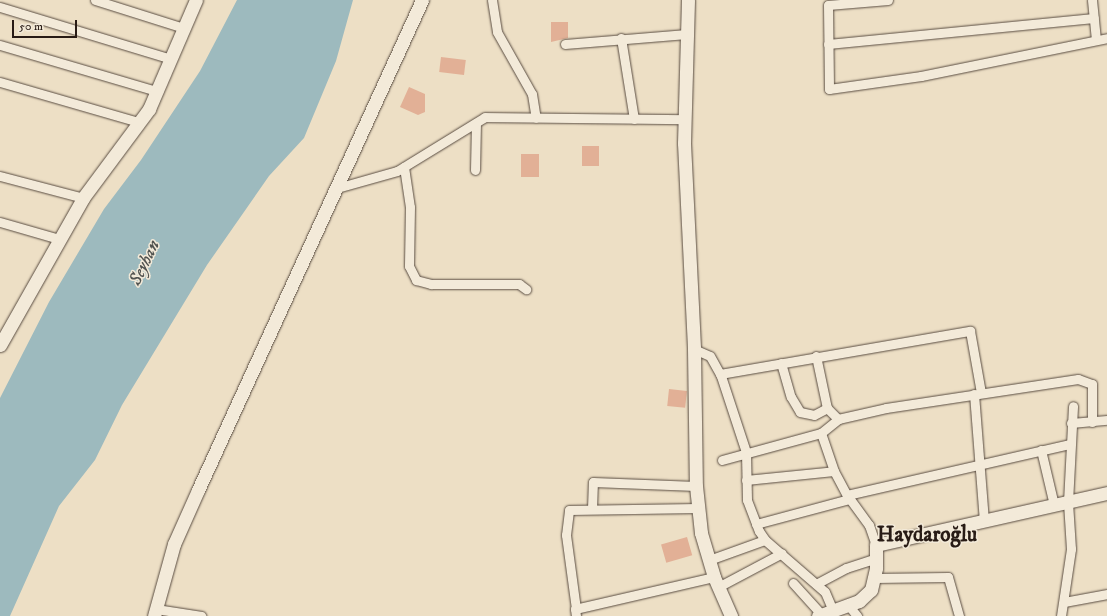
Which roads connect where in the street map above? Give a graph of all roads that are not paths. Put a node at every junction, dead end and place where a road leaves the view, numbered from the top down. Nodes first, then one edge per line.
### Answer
1 (95, 0) edge
2 (196, 0) edge
3 (422, 0) edge
4 (492, 0) edge
5 (688, 0) edge
6 (888, 0) edge
7 (1092, 0) edge
8 (0, 7) edge
9 (1094, 18) junction
10 (184, 28) junction
11 (687, 34) junction
12 (621, 38) junction
13 (1107, 38) edge
14 (1096, 40) junction
15 (564, 44) dead end
16 (828, 44) junction
17 (0, 45) edge
18 (171, 59) junction
19 (0, 82) edge
20 (156, 91) junction
21 (536, 118) junction
22 (634, 119) junction
23 (684, 119) junction
24 (139, 122) junction
25 (476, 123) junction
26 (404, 167) junction
27 (475, 170) dead end
28 (0, 176) edge
29 (337, 188) junction
30 (82, 198) junction
31 (0, 222) edge
32 (58, 239) junction
33 (526, 289) dead end
34 (0, 345) edge
35 (694, 348) junction
36 (816, 356) junction
37 (781, 363) junction
38 (720, 374) junction
39 (977, 394) junction
40 (1073, 406) dead end
41 (827, 408) junction
42 (838, 419) junction
43 (1107, 420) edge
44 (1092, 422) junction
45 (1071, 423) junction
46 (821, 433) junction
47 (1070, 444) junction
48 (1041, 450) junction
49 (746, 452) junction
50 (722, 460) dead end
51 (979, 463) junction
52 (834, 471) junction
53 (746, 480) junction
54 (696, 486) junction
55 (1107, 493) edge
56 (848, 497) junction
57 (1068, 502) junction
58 (1054, 505) junction
59 (698, 508) junction
60 (592, 509) junction
61 (984, 520) junction
62 (756, 524) junction
63 (765, 540) junction
64 (876, 551) junction
65 (782, 553) junction
66 (709, 560) junction
67 (874, 578) junction
68 (716, 582) junction
69 (794, 583) dead end
70 (816, 584) junction
71 (1107, 594) edge
72 (1064, 602) junction
73 (853, 611) edge
74 (155, 612) edge
75 (576, 612) edge
76 (825, 614) edge
77 (201, 616) edge
78 (731, 616) edge
79 (959, 616) edge
80 (1061, 616) edge

1 - 10 street
2 - 10 main road
3 - 29 main road
4 - 21 street
5 - 11 main road
6 - 16 street
7 - 9 street
8 - 18 street
9 - 14 street
9 - 16 street
10 - 18 main road
11 - 12 street
11 - 23 main road
12 - 15 street
12 - 22 street
13 - 14 street
14 - 16 street
17 - 20 street
18 - 20 main road
19 - 24 street
20 - 24 main road
21 - 22 street
21 - 25 street
22 - 23 street
23 - 35 main road
24 - 30 main road
25 - 26 street
25 - 27 street
26 - 29 street
26 - 33 street
28 - 30 street
29 - 74 main road
30 - 32 main road
31 - 32 street
32 - 34 main road
35 - 38 street
35 - 54 main road
36 - 37 street
36 - 39 street
36 - 41 street
37 - 38 street
37 - 41 street
38 - 49 street
39 - 42 street
39 - 44 street
39 - 51 street
40 - 45 street
41 - 42 street
42 - 46 street
43 - 44 street
44 - 45 street
45 - 47 street
46 - 49 street
46 - 52 street
47 - 48 street
47 - 57 street
48 - 51 street
48 - 58 street
49 - 50 street
49 - 53 street
51 - 56 street
51 - 61 street
52 - 53 street
52 - 56 street
53 - 62 street
54 - 59 main road
54 - 60 street
55 - 57 main road
56 - 62 street
56 - 64 street
57 - 58 main road
57 - 72 street
58 - 61 main road
59 - 60 street
59 - 66 main road
60 - 75 street
61 - 64 main road
62 - 63 street
63 - 65 street
63 - 66 street
64 - 67 main road
64 - 70 street
65 - 68 street
65 - 70 street
66 - 68 main road
67 - 73 main road
67 - 79 street
68 - 75 street
68 - 78 main road
69 - 76 street
70 - 76 street
71 - 72 street
72 - 80 street
73 - 76 main road
74 - 77 street

